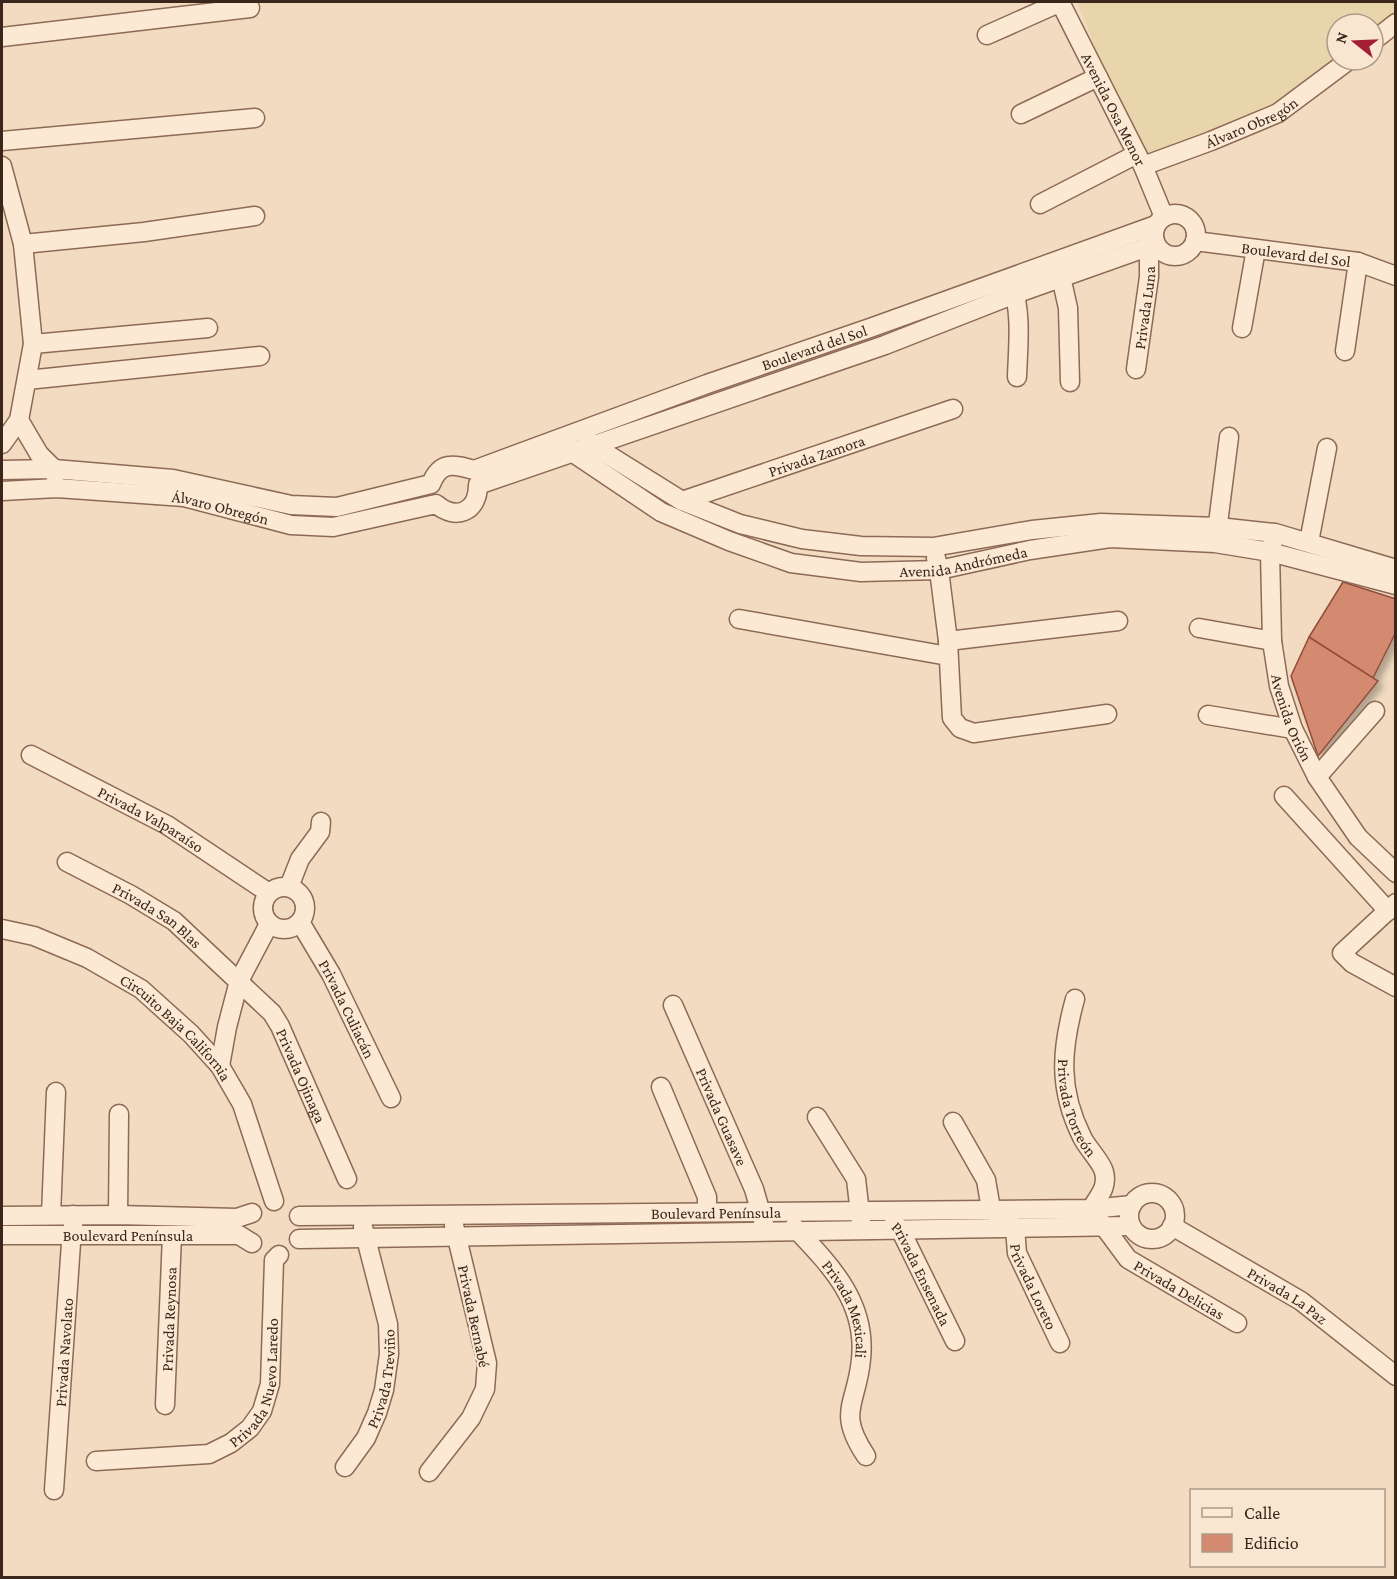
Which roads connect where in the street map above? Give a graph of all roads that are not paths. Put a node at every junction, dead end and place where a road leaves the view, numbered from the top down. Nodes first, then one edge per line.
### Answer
1 (1060, 2) edge
2 (250, 8) dead end
3 (987, 35) dead end
4 (2, 37) edge
5 (1333, 72) edge
6 (1098, 77) junction
7 (1021, 114) dead end
8 (255, 118) dead end
9 (2, 141) edge
10 (1140, 160) junction
11 (2, 166) edge
12 (1040, 204) dead end
13 (6, 206) edge
14 (255, 216) dead end
15 (1160, 221) junction
16 (1196, 242) junction
17 (23, 244) junction
18 (1152, 245) junction
19 (1256, 249) junction
20 (1358, 262) junction
21 (1395, 276) edge
22 (1061, 277) junction
23 (1012, 285) junction
24 (208, 328) dead end
25 (1242, 328) dead end
26 (33, 344) junction
27 (1345, 351) dead end
28 (260, 357) dead end
29 (1136, 369) dead end
30 (1017, 377) dead end
31 (27, 380) junction
32 (1070, 382) dead end
33 (953, 409) dead end
34 (19, 420) junction
35 (580, 430) junction
36 (1229, 436) dead end
37 (556, 438) junction
38 (2, 444) edge
39 (594, 446) junction
40 (1327, 448) dead end
41 (572, 453) junction
42 (54, 469) junction
43 (2, 470) edge
44 (476, 477) junction
45 (57, 488) junction
46 (2, 491) edge
47 (682, 501) junction
48 (1275, 533) junction
49 (1217, 535) junction
50 (1309, 542) junction
51 (933, 547) junction
52 (1270, 552) junction
53 (1395, 568) edge
54 (939, 570) junction
55 (1395, 585) edge
56 (739, 619) dead end
57 (1118, 621) dead end
58 (1199, 628) dead end
59 (1272, 641) junction
60 (948, 649) junction
61 (1375, 711) dead end
62 (1107, 714) dead end
63 (1208, 715) dead end
64 (1293, 729) junction
65 (31, 755) dead end
66 (1317, 777) junction
67 (1284, 796) dead end
68 (321, 822) dead end
69 (67, 862) dead end
70 (1395, 873) edge
71 (289, 887) junction
72 (268, 893) junction
73 (1391, 907) edge
74 (300, 922) junction
75 (269, 924) junction
76 (2, 929) edge
77 (239, 981) junction
78 (1395, 987) edge
79 (1075, 999) dead end
80 (673, 1005) dead end
81 (220, 1066) junction
82 (661, 1087) dead end
83 (56, 1092) dead end
84 (391, 1098) dead end
85 (119, 1114) dead end
86 (817, 1116) dead end
87 (953, 1122) dead end
88 (347, 1179) dead end
89 (274, 1201) junction
90 (1132, 1204) junction
91 (991, 1209) junction
92 (1091, 1209) junction
93 (860, 1211) junction
94 (884, 1211) junction
95 (707, 1212) junction
96 (760, 1212) junction
97 (780, 1212) junction
98 (252, 1213) junction
99 (2, 1215) edge
100 (51, 1215) junction
101 (73, 1215) junction
102 (118, 1215) junction
103 (360, 1215) junction
104 (451, 1215) junction
105 (299, 1216) junction
106 (1131, 1226) junction
107 (1172, 1226) junction
108 (1103, 1227) junction
109 (1015, 1228) junction
110 (900, 1229) junction
111 (862, 1230) junction
112 (766, 1231) junction
113 (798, 1231) junction
114 (2, 1235) edge
115 (73, 1235) junction
116 (171, 1235) junction
117 (457, 1236) junction
118 (366, 1238) junction
119 (299, 1239) junction
120 (252, 1243) junction
121 (279, 1255) junction
122 (1237, 1323) dead end
123 (955, 1341) dead end
124 (1060, 1343) dead end
125 (1395, 1376) edge
126 (165, 1405) dead end
127 (866, 1456) dead end
128 (96, 1461) dead end
129 (345, 1467) dead end
130 (429, 1472) dead end
131 (54, 1490) dead end

1 - 3 street
1 - 6 street, Avenida Osa Menor
2 - 4 street
5 - 10 street, Álvaro Obregón
6 - 7 street
6 - 10 street, Avenida Osa Menor
8 - 9 street
10 - 12 street, Álvaro Obregón
10 - 15 street, Avenida Osa Menor
11 - 13 street
13 - 17 street
14 - 17 street
15 - 16 street
15 - 18 street
15 - 23 street, Boulevard del Sol
16 - 18 street
16 - 19 street, Boulevard del Sol
17 - 26 street
18 - 22 street, Boulevard del Sol
18 - 29 street, Privada Luna
19 - 20 street, Boulevard del Sol
19 - 25 street
20 - 21 street, Boulevard del Sol
20 - 27 street
22 - 23 street, Boulevard del Sol
22 - 32 street
23 - 30 street
23 - 35 street, Boulevard del Sol
23 - 39 street, Boulevard del Sol
24 - 26 street
26 - 31 street
28 - 31 street
31 - 34 street
33 - 47 street, Privada Zamora
34 - 38 street
34 - 42 street
35 - 37 street, Boulevard del Sol
35 - 39 street, Avenida Andrómeda
36 - 49 street
37 - 41 street, Avenida Andrómeda
37 - 44 street, Boulevard del Sol
39 - 41 street, Boulevard del Sol
39 - 47 street, Avenida Andrómeda
40 - 50 street
41 - 44 street, Boulevard del Sol
41 - 54 street, Avenida Andrómeda
42 - 43 street, Álvaro Obregón
42 - 44 street, Álvaro Obregón
42 - 45 street
44 - 45 street, Álvaro Obregón
45 - 46 street, Álvaro Obregón
47 - 51 street, Avenida Andrómeda
48 - 49 street, Avenida Andrómeda
48 - 50 street, Avenida Andrómeda
48 - 52 street, Avenida Orión
49 - 51 street, Avenida Andrómeda
49 - 52 street, Avenida Andrómeda
49 - 54 street, Avenida Andrómeda
50 - 53 street, Avenida Andrómeda
51 - 54 street
52 - 55 street, Avenida Andrómeda
52 - 59 street, Avenida Orión
54 - 60 street
56 - 60 street
57 - 60 street
58 - 59 street
59 - 64 street, Avenida Orión
60 - 62 street
61 - 66 street
63 - 64 street
64 - 66 street, Avenida Orión
65 - 72 street, Privada Valparaíso
66 - 70 street, Avenida Orión
67 - 73 street
68 - 71 street
69 - 77 street, Privada San Blas
71 - 72 street
71 - 74 street
72 - 75 street
73 - 78 street
74 - 75 street
74 - 84 street, Privada Culiacán
75 - 77 street
76 - 81 street, Circuito Baja California
77 - 81 street
77 - 88 street, Privada Ojinaga
79 - 92 street, Privada Torreón
80 - 96 street, Privada Guasave
81 - 89 street, Circuito Baja California
82 - 95 street
83 - 100 street
85 - 102 street
86 - 93 street
87 - 91 street
89 - 98 street
89 - 105 street
90 - 92 street, Boulevard Península
90 - 106 street
90 - 107 street
91 - 92 street, Boulevard Península
91 - 94 street, Boulevard Península
91 - 109 street
92 - 108 street, Privada Delicias
93 - 94 street, Boulevard Península
93 - 97 street, Boulevard Península
93 - 111 street
94 - 110 street, Privada Ensenada
95 - 96 street, Boulevard Península
95 - 104 street, Boulevard Península
96 - 97 street, Boulevard Península
96 - 112 street, Privada Guasave
97 - 113 street, Privada Mexicali
98 - 102 street, Boulevard Península
98 - 120 street
99 - 100 street, Boulevard Península
100 - 101 street, Boulevard Península
101 - 102 street, Boulevard Península
101 - 115 street, Privada Navolato
103 - 104 street, Boulevard Península
103 - 105 street, Boulevard Península
103 - 118 street, Privada Treviño
104 - 117 street, Privada Bernabé
105 - 119 street
106 - 107 street
106 - 108 street, Boulevard Península
107 - 125 street, Privada La Paz
108 - 109 street, Boulevard Península
108 - 122 street, Privada Delicias
109 - 110 street, Boulevard Península
109 - 124 street, Privada Loreto
110 - 111 street, Boulevard Península
110 - 123 street, Privada Ensenada
111 - 113 street, Boulevard Península
112 - 113 street, Boulevard Península
112 - 117 street, Boulevard Península
113 - 127 street, Privada Mexicali
114 - 115 street, Boulevard Península
115 - 116 street, Boulevard Península
115 - 131 street, Privada Navolato
116 - 120 street, Boulevard Península
116 - 126 street, Privada Reynosa
117 - 118 street, Boulevard Península
117 - 130 street, Privada Bernabé
118 - 119 street, Boulevard Península
118 - 129 street, Privada Treviño
119 - 121 street
120 - 121 street
121 - 128 street, Privada Nuevo Laredo

